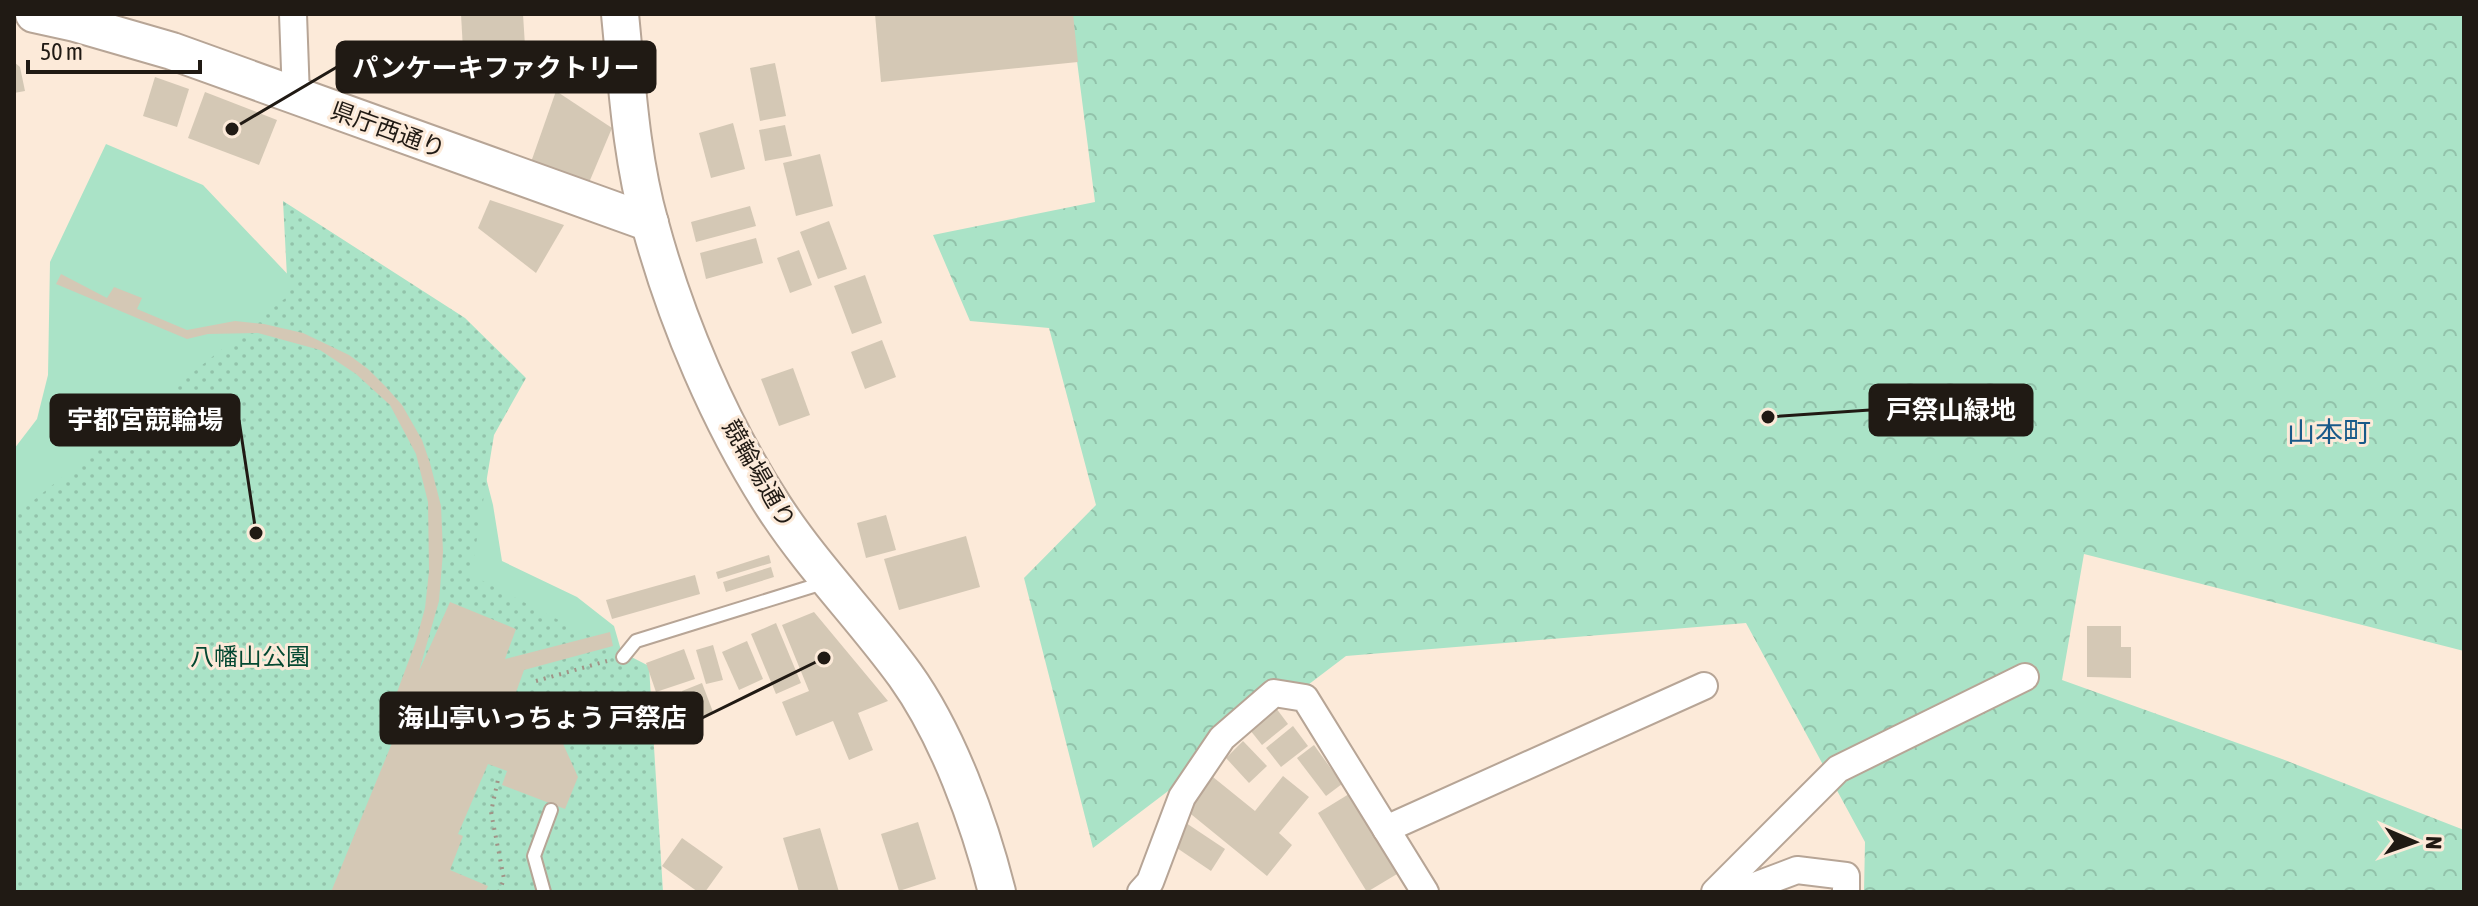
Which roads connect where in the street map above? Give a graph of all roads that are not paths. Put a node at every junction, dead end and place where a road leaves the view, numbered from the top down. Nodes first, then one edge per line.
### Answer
1 (34, 14) edge
2 (293, 14) edge
3 (620, 14) edge
4 (75, 18) edge
5 (296, 97) junction
6 (650, 223) junction
7 (830, 581) junction
8 (623, 657) road end
9 (2025, 677) dead end
10 (1704, 686) dead end
11 (551, 810) dead end
12 (1386, 829) junction
13 (544, 892) edge
14 (997, 892) edge
15 (1141, 892) edge
16 (1425, 892) edge
17 (1715, 892) edge
18 (1739, 892) edge
19 (1846, 892) edge

1 - 4 street, 県庁西通り
2 - 5 street
3 - 6 street, 競輪場通り
4 - 5 street, 県庁西通り
5 - 6 street, 県庁西通り
6 - 7 street, 競輪場通り
7 - 8 lane
7 - 14 street, 競輪場通り
9 - 17 street
10 - 12 street
11 - 13 lane
12 - 15 street
12 - 16 street
18 - 19 street

